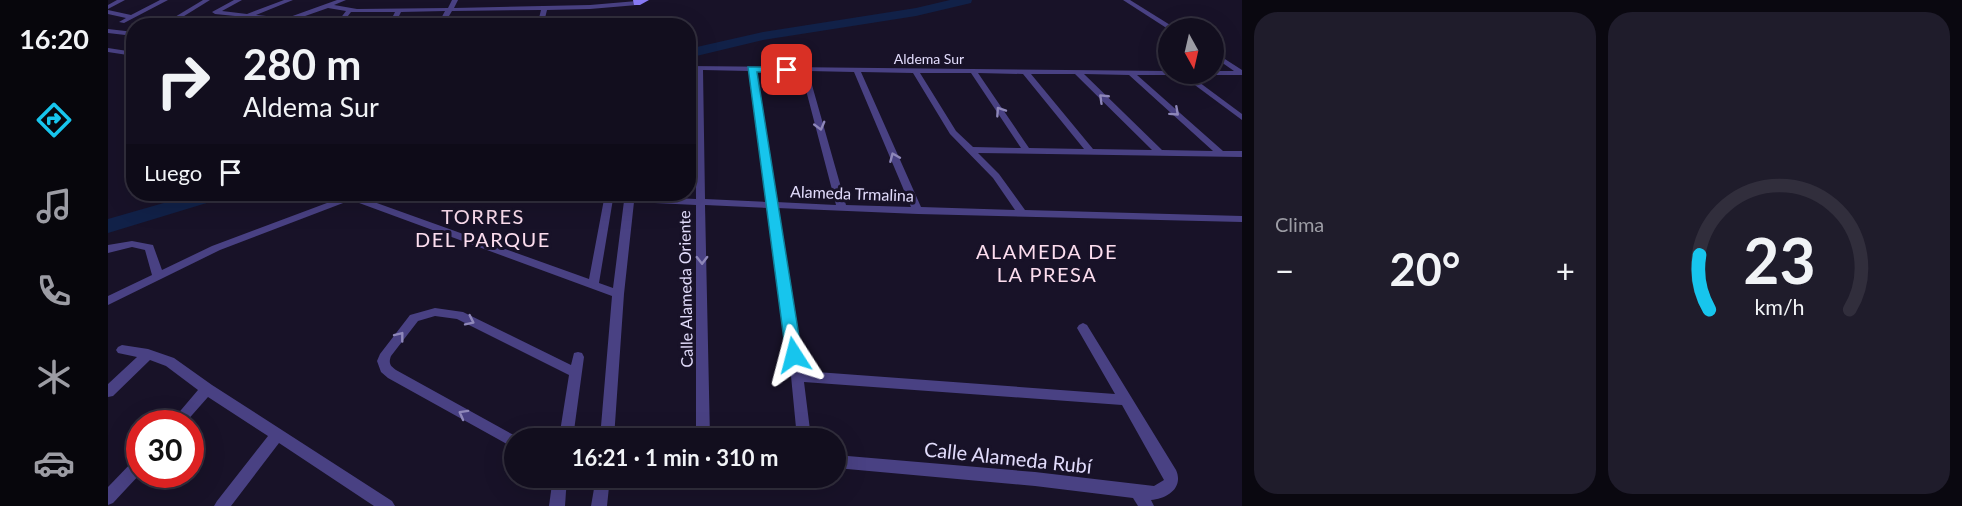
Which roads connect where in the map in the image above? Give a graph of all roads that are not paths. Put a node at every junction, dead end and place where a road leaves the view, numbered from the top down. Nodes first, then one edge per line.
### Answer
1 (122, 0) edge
2 (165, 0) edge
3 (207, 0) edge
4 (239, 0) edge
5 (290, 0) edge
6 (344, 0) edge
7 (454, 0) edge
8 (1126, 0) edge
9 (640, 1) edge
10 (591, 4) edge
11 (110, 5) edge
12 (328, 6) junction
13 (544, 8) junction
14 (450, 9) junction
15 (399, 10) junction
16 (349, 11) junction
17 (108, 12) edge
18 (246, 16) junction
19 (131, 18) joint
20 (177, 18) edge
21 (261, 18) edge
22 (298, 18) edge
23 (344, 18) edge
24 (395, 18) edge
25 (445, 18) edge
26 (542, 18) edge
27 (1158, 19) edge
28 (126, 20) edge
29 (122, 22) dead end
30 (108, 31) edge
31 (126, 33) edge
32 (108, 51) edge
33 (126, 53) edge
34 (1224, 61) edge
35 (699, 68) joint
36 (752, 69) junction
37 (804, 70) junction
38 (857, 70) junction
39 (915, 70) junction
40 (973, 70) junction
41 (1025, 71) junction
42 (1077, 72) junction
43 (1131, 73) junction
44 (1158, 73) edge
45 (1224, 73) edge
46 (1242, 73) edge
47 (1197, 84) edge
48 (1242, 118) edge
49 (973, 150) junction
50 (1027, 151) junction
51 (1091, 152) junction
52 (1161, 154) junction
53 (1221, 154) junction
54 (1242, 154) edge
55 (340, 201) edge
56 (372, 201) edge
57 (608, 201) edge
58 (628, 201) edge
59 (696, 201) edge
60 (701, 201) junction
61 (770, 204) junction
62 (842, 208) junction
63 (918, 210) junction
64 (1022, 213) junction
65 (1242, 219) edge
66 (108, 249) edge
67 (158, 276) junction
68 (593, 286) junction
69 (618, 294) junction
70 (108, 301) edge
71 (1083, 327) dead end
72 (122, 350) dead end
73 (148, 354) junction
74 (578, 357) dead end
75 (576, 373) junction
76 (797, 376) junction
77 (207, 389) junction
78 (108, 392) edge
79 (1126, 400) junction
80 (188, 410) edge
81 (568, 428) edge
82 (608, 428) edge
83 (703, 428) edge
84 (803, 428) edge
85 (278, 434) junction
86 (504, 436) edge
87 (846, 463) edge
88 (126, 479) edge
89 (559, 488) edge
90 (601, 488) edge
91 (1137, 491) junction
92 (108, 498) edge
93 (222, 506) edge
94 (387, 506) edge
95 (557, 506) edge
96 (599, 506) edge
97 (1146, 506) edge

1 - 11 street
2 - 19 street
3 - 20 street
4 - 18 street
5 - 18 street
6 - 12 street
7 - 14 street
8 - 27 street
9 - 10 street
10 - 13 street
12 - 16 street
12 - 22 street
13 - 14 street
13 - 26 street
14 - 15 street
14 - 25 street
15 - 16 street
15 - 24 street
16 - 23 street
17 - 19 street
18 - 21 street
28 - 29 street
30 - 31 street
32 - 33 street
34 - 46 street
35 - 36 street, Aldema Sur
35 - 60 street, Calle Alameda Oriente
36 - 37 street, Aldema Sur
36 - 61 street
37 - 38 street, Aldema Sur
37 -> 62 street
38 - 39 street, Aldema Sur
63 -> 38 street
39 - 40 street, Aldema Sur
39 - 49 street
40 - 41 street, Aldema Sur
50 -> 40 street
41 - 42 street, Aldema Sur
41 - 51 street
42 - 43 street, Aldema Sur
52 -> 42 street
43 - 44 street, Aldema Sur
43 -> 53 street
45 - 46 street
47 - 48 street
49 - 50 street
49 - 64 street
50 - 51 street
51 - 52 street
52 - 53 street
53 - 54 street
55 - 67 street
56 - 68 street
57 - 68 street
58 - 69 street
59 - 60 street, Alameda Trmalina
60 - 61 street, Alameda Trmalina
60 -> 83 street, Calle Alameda Oriente
61 - 62 street, Alameda Trmalina
61 - 76 street
62 - 63 street, Alameda Trmalina
63 - 64 street, Alameda Trmalina
64 - 65 street, Alameda Trmalina
66 - 67 street
67 - 70 street
68 - 69 street
69 - 82 street
71 - 79 street
72 - 73 street
73 - 77 street
73 - 78 street
74 - 75 street
75 - 81 street
86 -> 75 street
76 - 79 street
76 - 84 street
77 - 80 street
77 - 85 street
79 - 91 street, Calle Alameda Rubí
85 - 93 street
85 - 94 street
87 - 91 street, Calle Alameda Rubí
88 - 92 street
89 - 95 street
90 - 96 street
91 - 97 street

